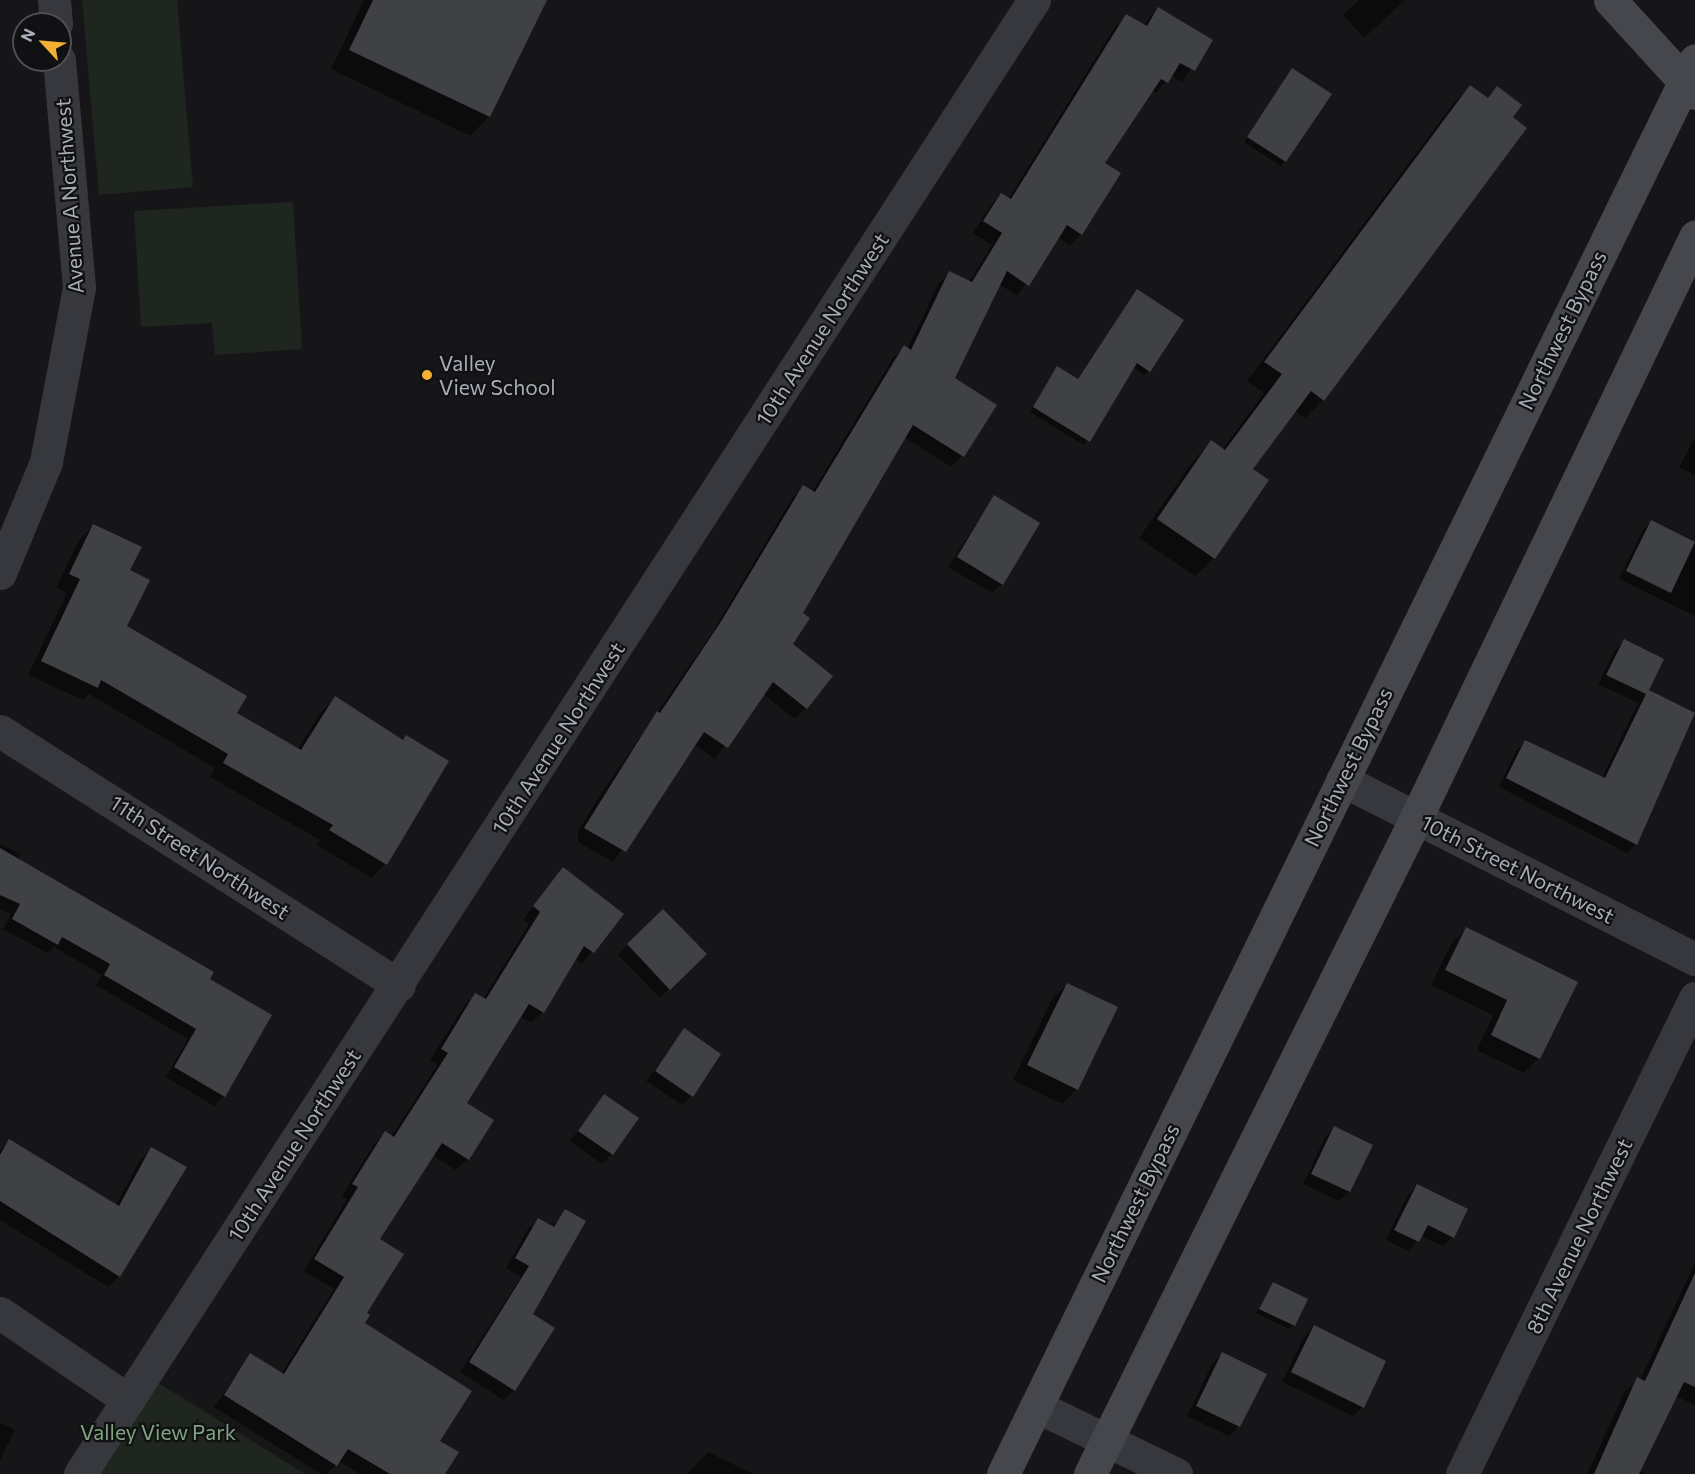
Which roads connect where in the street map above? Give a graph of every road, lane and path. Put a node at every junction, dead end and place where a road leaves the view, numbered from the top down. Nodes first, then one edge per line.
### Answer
1 (1034, 0) edge
2 (1610, 0) edge
3 (60, 72) edge
4 (1691, 79) edge
5 (1695, 237) edge
6 (0, 573) edge
7 (0, 732) edge
8 (1342, 780) junction
9 (1416, 818) junction
10 (1695, 958) edge
11 (399, 985) junction
12 (1695, 998) edge
13 (0, 1313) edge
14 (128, 1400) junction
15 (1036, 1406) junction
16 (1107, 1440) junction
17 (80, 1474) edge
18 (1003, 1474) edge
19 (1090, 1474) edge
20 (1176, 1474) edge
21 (1462, 1474) edge

1 - 11 street, 10th Avenue Northwest
2 - 4 main road
3 - 6 street, Avenue A Northwest
4 - 8 main road, Northwest Bypass
5 - 9 main road
7 - 11 street, 11th Street Northwest
8 - 9 street, 10th Street Northwest
8 - 15 main road, Northwest Bypass
9 - 10 street, 10th Street Northwest
9 - 16 main road
11 - 14 street, 10th Avenue Northwest
12 - 21 street, 8th Avenue Northwest
13 - 14 street
14 - 17 street, 10th Avenue Northwest
15 - 16 street
15 - 18 main road, Northwest Bypass
16 - 19 main road
16 - 20 street

